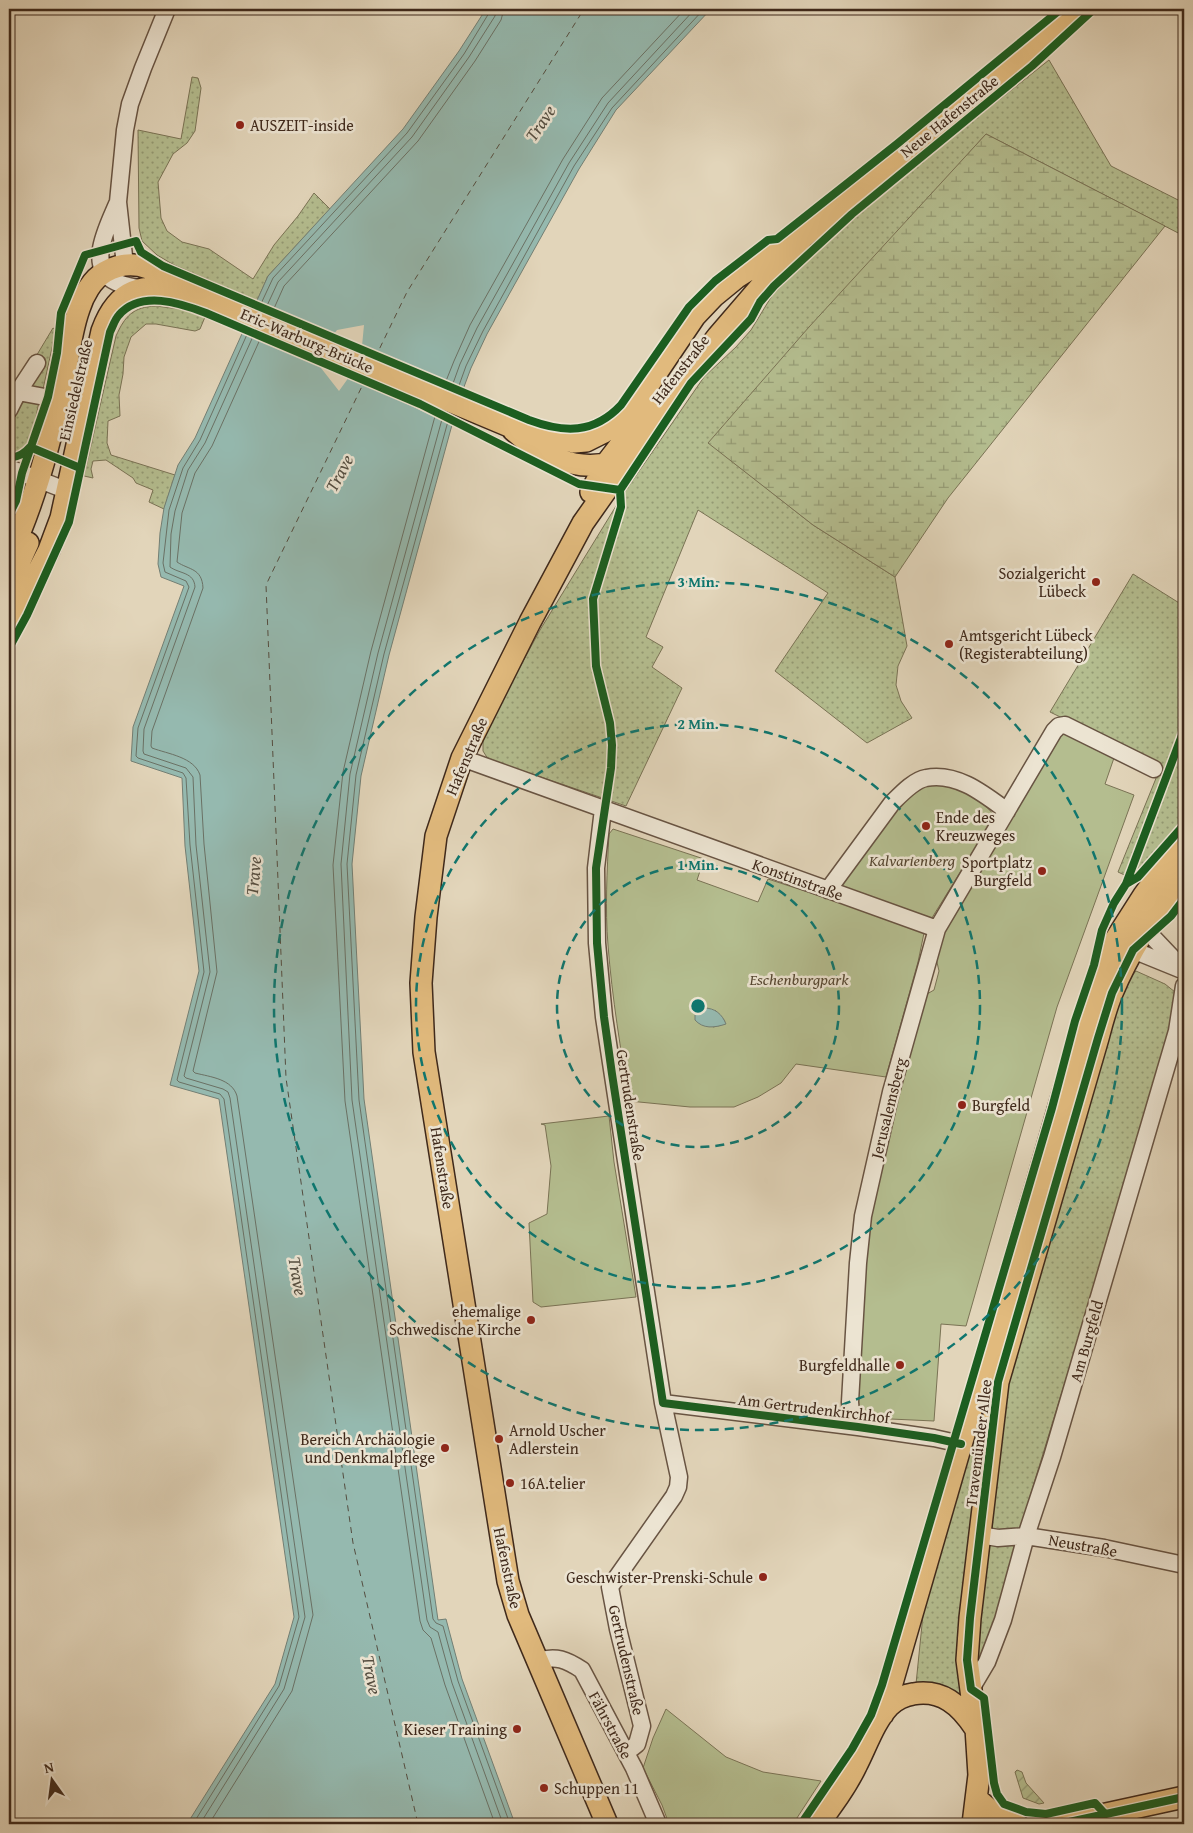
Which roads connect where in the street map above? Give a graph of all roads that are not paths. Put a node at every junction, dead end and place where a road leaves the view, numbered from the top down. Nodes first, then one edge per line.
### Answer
1 (168, 9) edge
2 (1077, 9) edge
3 (118, 202) junction
4 (813, 228) junction
5 (114, 272) junction
6 (143, 289) junction
7 (188, 291) junction
8 (36, 363) dead end
9 (18, 392) junction
10 (61, 400) junction
11 (9, 410) edge
12 (509, 426) junction
13 (586, 441) junction
14 (633, 452) junction
15 (566, 463) junction
16 (605, 465) junction
17 (9, 468) edge
18 (53, 485) junction
19 (599, 488) junction
20 (9, 557) edge
21 (9, 585) edge
22 (9, 628) edge
23 (462, 758) junction
24 (1154, 769) dead end
25 (604, 809) junction
26 (1006, 811) junction
27 (1184, 840) edge
28 (1184, 873) edge
29 (828, 890) junction
30 (1137, 924) junction
31 (936, 929) junction
32 (1124, 946) junction
33 (1184, 970) edge
34 (1184, 986) edge
35 (663, 1403) junction
36 (858, 1427) junction
37 (961, 1444) junction
38 (980, 1536) junction
39 (1026, 1536) junction
40 (1184, 1564) edge
41 (538, 1661) junction
42 (971, 1690) junction
43 (883, 1714) junction
44 (976, 1728) junction
45 (624, 1749) junction
46 (1184, 1796) edge
47 (977, 1798) junction
48 (607, 1824) edge
49 (658, 1824) edge
50 (818, 1824) edge
51 (973, 1824) edge
52 (1017, 1824) edge
53 (1060, 1824) edge

1 - 3 street
2 - 4 main road, Neue Hafenstraße
3 - 5 street
3 - 5 street
4 - 13 main road
4 - 14 main road, Hafenstraße
4 - 16 main road, Hafenstraße
5 - 6 street, Einsiedelstraße
5 - 7 main road, Eric-Warburg-Brücke
5 - 10 main road, Einsiedelstraße
5 - 18 main road, Einsiedelstraße
6 - 7 main road, Einsiedelstraße
6 - 18 main road, Einsiedelstraße
7 - 12 main road, Eric-Warburg-Brücke
8 - 9 street
9 - 10 street, Einsiedelstraße
9 - 11 street
10 - 18 main road, Einsiedelstraße
12 - 13 main road, Eric-Warburg-Brücke
12 - 15 main road, Eric-Warburg-Brücke
13 - 16 main road
14 - 16 main road, Eric-Warburg-Brücke
14 - 19 main road, Hafenstraße
15 - 16 main road, Eric-Warburg-Brücke
15 - 19 main road
16 - 19 main road
17 - 18 street
18 - 20 main road, Einsiedelstraße
18 - 21 main road, Einsiedelstraße
18 - 22 main road, Einsiedelstraße
19 - 23 main road, Hafenstraße
23 - 25 street, Konstinstraße
23 - 41 main road, Hafenstraße
24 - 26 street, Jerusalemsberg
25 - 29 street, Konstinstraße
25 - 35 street, Gertrudenstraße
26 - 29 street
26 - 31 street, Jerusalemsberg
27 - 30 main road, Travemünder Allee
28 - 30 main road, Travemünder Allee
29 - 31 street, Konstinstraße
30 - 32 main road, Travemünder Allee
30 - 33 street
31 - 36 street, Jerusalemsberg
32 - 33 street
32 - 37 main road, Travemünder Allee
32 - 38 main road, Travemünder Allee
34 - 39 street, Am Burgfeld
35 - 36 street, Am Gertrudenkirchhof
35 - 45 street, Gertrudenstraße
36 - 37 street, Am Gertrudenkirchhof
37 - 43 main road, Travemünder Allee
38 - 39 street, Neustraße
38 - 42 main road, Travemünder Allee
39 - 40 street, Neustraße
39 - 42 street, Am Burgfeld
41 - 45 street, Fährstraße
41 - 48 main road, Hafenstraße
42 - 44 main road, Travemünder Allee
43 - 44 main road
43 - 50 main road
44 - 47 main road, Travemünder Allee
45 - 49 street, Fährstraße
46 - 53 main road
47 - 51 main road, Travemünder Allee
47 - 52 main road

